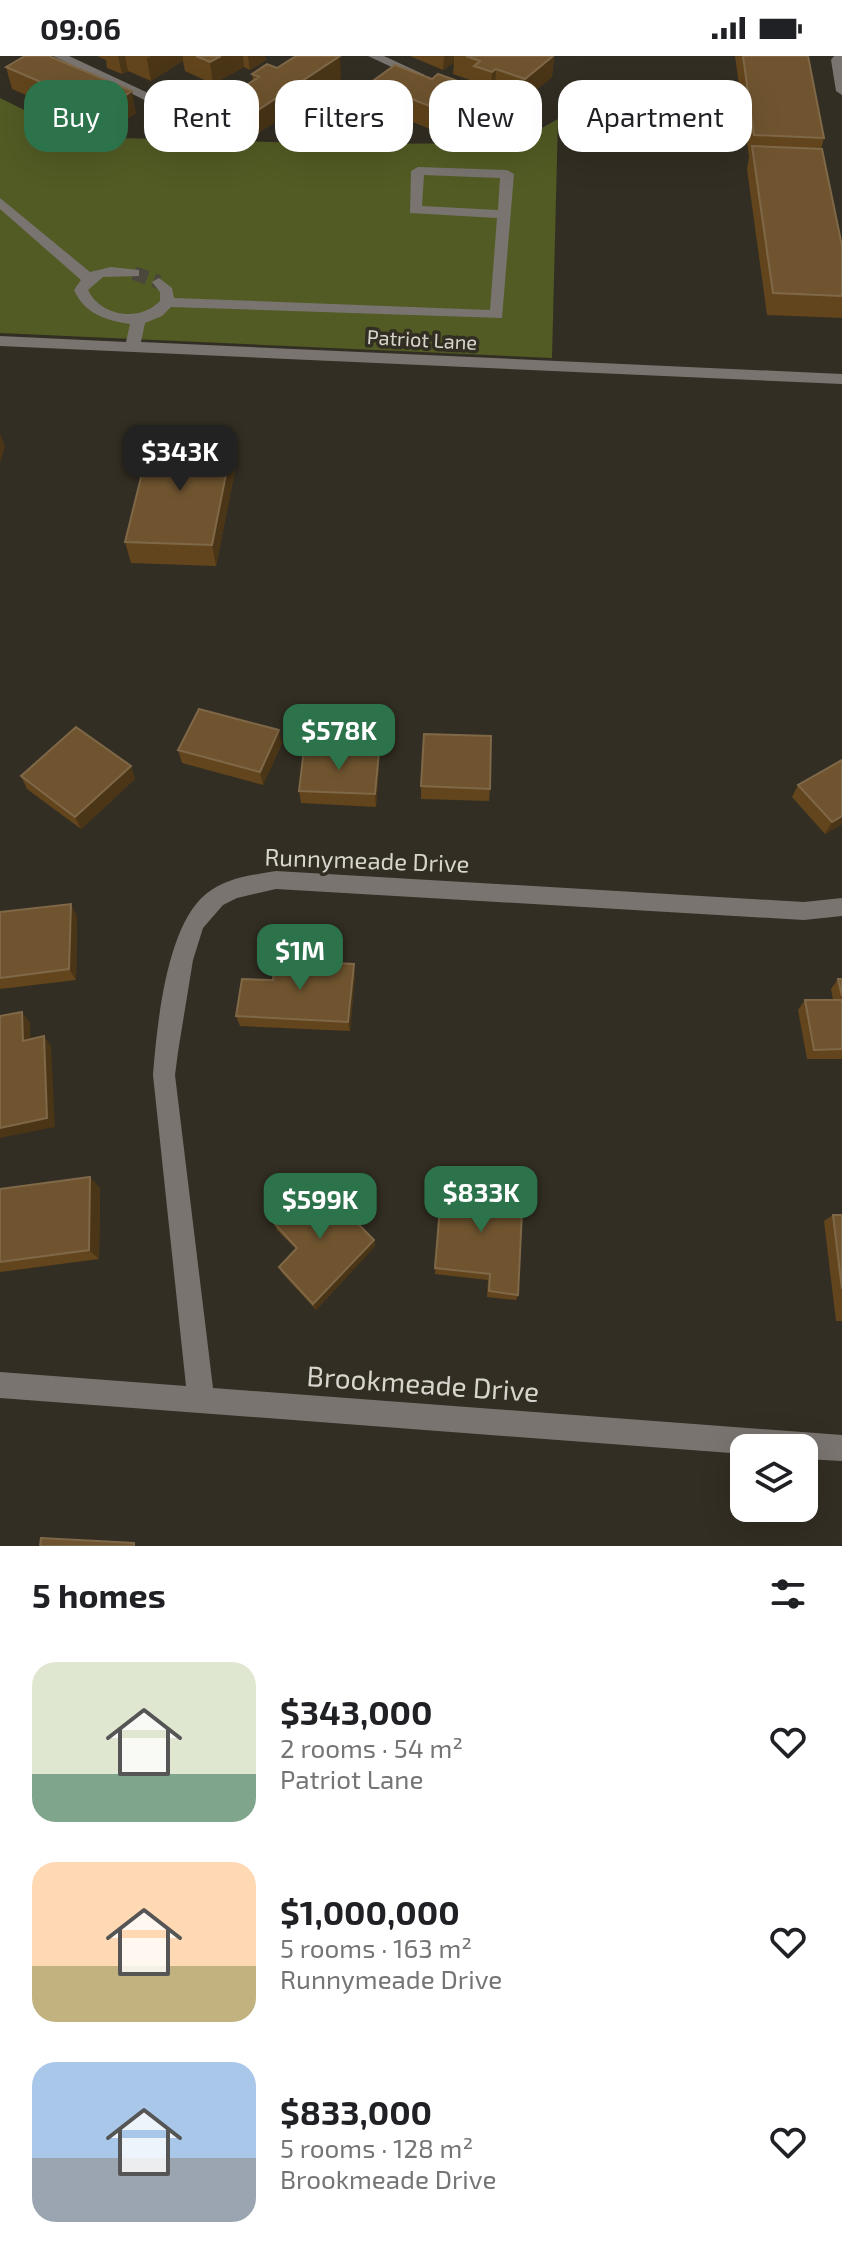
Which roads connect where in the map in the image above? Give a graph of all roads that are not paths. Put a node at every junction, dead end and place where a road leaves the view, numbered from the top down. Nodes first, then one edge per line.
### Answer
1 (59, 56) edge
2 (374, 56) edge
3 (840, 56) edge
4 (431, 80) edge
5 (842, 91) edge
6 (144, 96) edge
7 (0, 202) edge
8 (504, 214) junction
9 (134, 273) tunnel mouth
10 (88, 278) junction
11 (159, 282) dead end
12 (167, 302) junction
13 (138, 320) junction
14 (0, 341) edge
15 (133, 347) junction
16 (842, 379) edge
17 (842, 907) edge
18 (0, 1385) edge
19 (201, 1399) junction
20 (842, 1448) edge

1 - 6 street
2 - 4 street
3 - 5 street
7 - 10 street
8 - 8 street
8 - 12 street
9 - 10 street
10 - 13 street
11 - 12 street
12 - 13 street
13 - 15 street
14 - 15 street, Patriot Lane
15 - 16 street, Patriot Lane
17 - 19 street, Runnymeade Drive
18 - 19 street, Brookmeade Drive
19 - 20 street, Brookmeade Drive

